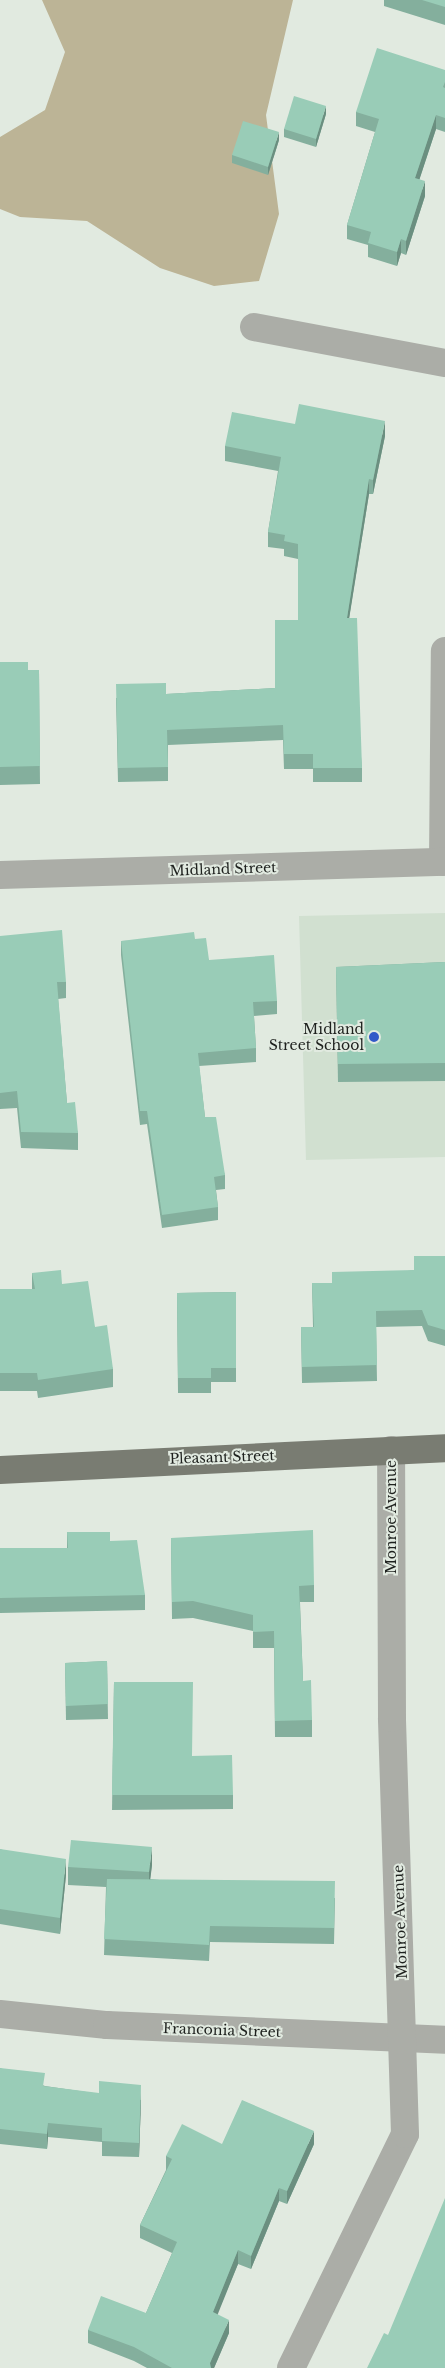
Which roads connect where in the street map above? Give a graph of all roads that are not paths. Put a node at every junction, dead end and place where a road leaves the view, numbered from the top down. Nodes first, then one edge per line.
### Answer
1 (254, 327) dead end
2 (445, 362) edge
3 (445, 652) edge
4 (444, 862) edge
5 (0, 875) edge
6 (445, 1448) edge
7 (391, 1450) junction
8 (0, 1470) edge
9 (0, 2014) edge
10 (404, 2040) junction
11 (445, 2040) edge
12 (291, 2368) edge

1 - 2 street
3 - 4 street
4 - 5 street, Midland Street
6 - 7 main road, Pleasant Street
7 - 8 main road, Pleasant Street
7 - 10 street, Monroe Avenue
9 - 10 street, Franconia Street
10 - 11 street, Franconia Street
10 - 12 street, Monroe Avenue

